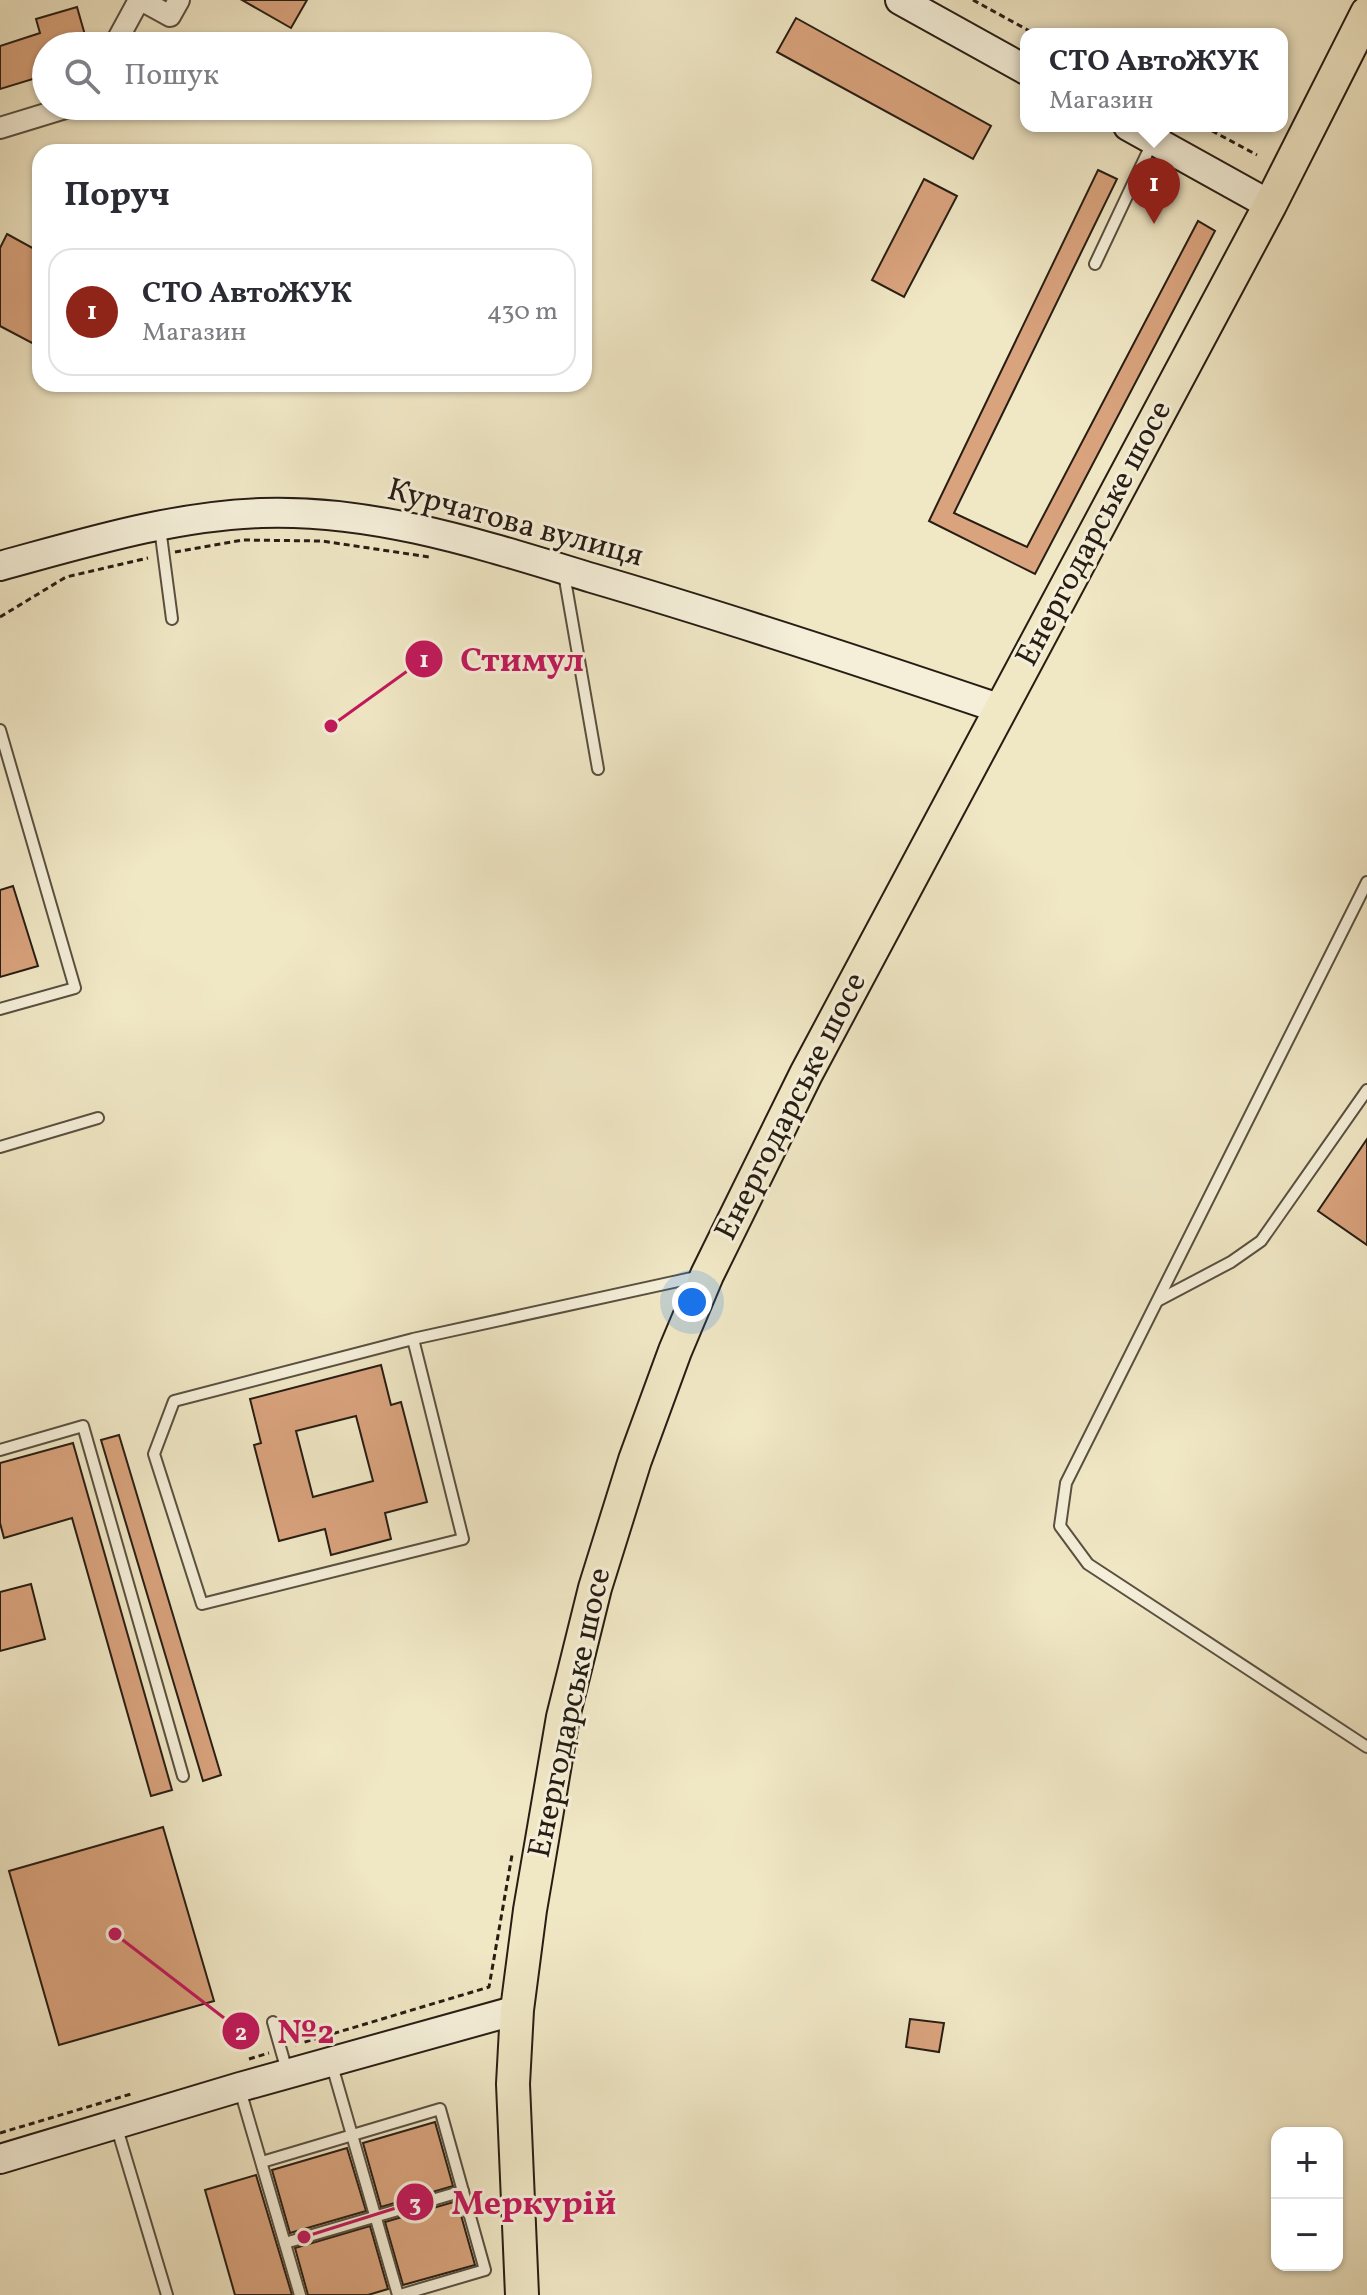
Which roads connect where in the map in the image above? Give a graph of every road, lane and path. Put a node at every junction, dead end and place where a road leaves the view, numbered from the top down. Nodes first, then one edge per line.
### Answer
1 (140, 0) edge
2 (179, 0) edge
3 (900, 0) edge
4 (973, 0) edge
5 (1367, 13) edge
6 (1024, 28) edge
7 (122, 32) edge
8 (1020, 67) edge
9 (32, 118) edge
10 (0, 128) edge
11 (1139, 132) edge
12 (1214, 132) edge
13 (1154, 140) junction
14 (1257, 155) dead end
15 (1270, 205) junction
16 (1095, 264) dead end
17 (160, 526) junction
18 (164, 554) junction
19 (431, 558) dead end
20 (0, 566) edge
21 (563, 569) junction
22 (0, 617) edge
23 (172, 619) dead end
24 (1001, 709) junction
25 (0, 730) edge
26 (598, 769) dead end
27 (1367, 882) edge
28 (0, 1009) edge
29 (1367, 1090) edge
30 (98, 1118) dead end
31 (0, 1147) edge
32 (707, 1275) junction
33 (1157, 1301) junction
34 (413, 1339) junction
35 (0, 1450) edge
36 (1367, 1747) edge
37 (183, 1776) dead end
38 (513, 1848) dead end
39 (517, 2010) junction
40 (273, 2022) dead end
41 (284, 2061) junction
42 (331, 2061) junction
43 (238, 2074) junction
44 (133, 2093) dead end
45 (115, 2123) junction
46 (0, 2133) edge
47 (353, 2135) junction
48 (0, 2159) edge
49 (262, 2162) junction
50 (463, 2191) junction
51 (376, 2217) junction
52 (285, 2243) junction
53 (167, 2295) edge
54 (300, 2295) edge
55 (399, 2295) edge
56 (522, 2295) edge

1 - 2 street
1 - 7 street
3 - 8 street
4 - 6 path
5 - 15 main road, Енергодарське шосе
9 - 10 street
11 - 13 street
12 - 14 path
13 - 15 street
13 - 16 lane
15 - 24 main road, Енергодарське шосе
17 - 18 lane
17 - 20 street, Курчатова вулиця
17 - 21 street, Курчатова вулиця
18 - 19 path
18 - 22 path
18 - 23 lane
21 - 24 street, Курчатова вулиця
21 - 26 lane
24 - 32 main road, Енергодарське шосе
25 - 28 lane
27 - 33 lane
29 - 33 lane
30 - 31 lane
32 - 34 lane
32 - 39 main road, Енергодарське шосе
33 - 36 lane
34 - 34 lane
35 - 37 lane
38 - 41 path
39 - 42 street
39 - 56 main road, Енергодарське шосе
40 - 41 lane
41 - 42 street
41 - 43 street
41 - 43 path
42 - 47 lane
43 - 45 street
43 - 49 lane
44 - 46 path
45 - 48 street
45 - 53 lane
47 - 49 lane
47 - 50 lane
47 - 51 lane
49 - 52 lane
50 - 51 lane
50 - 55 lane
51 - 52 lane
51 - 55 lane
52 - 54 lane

